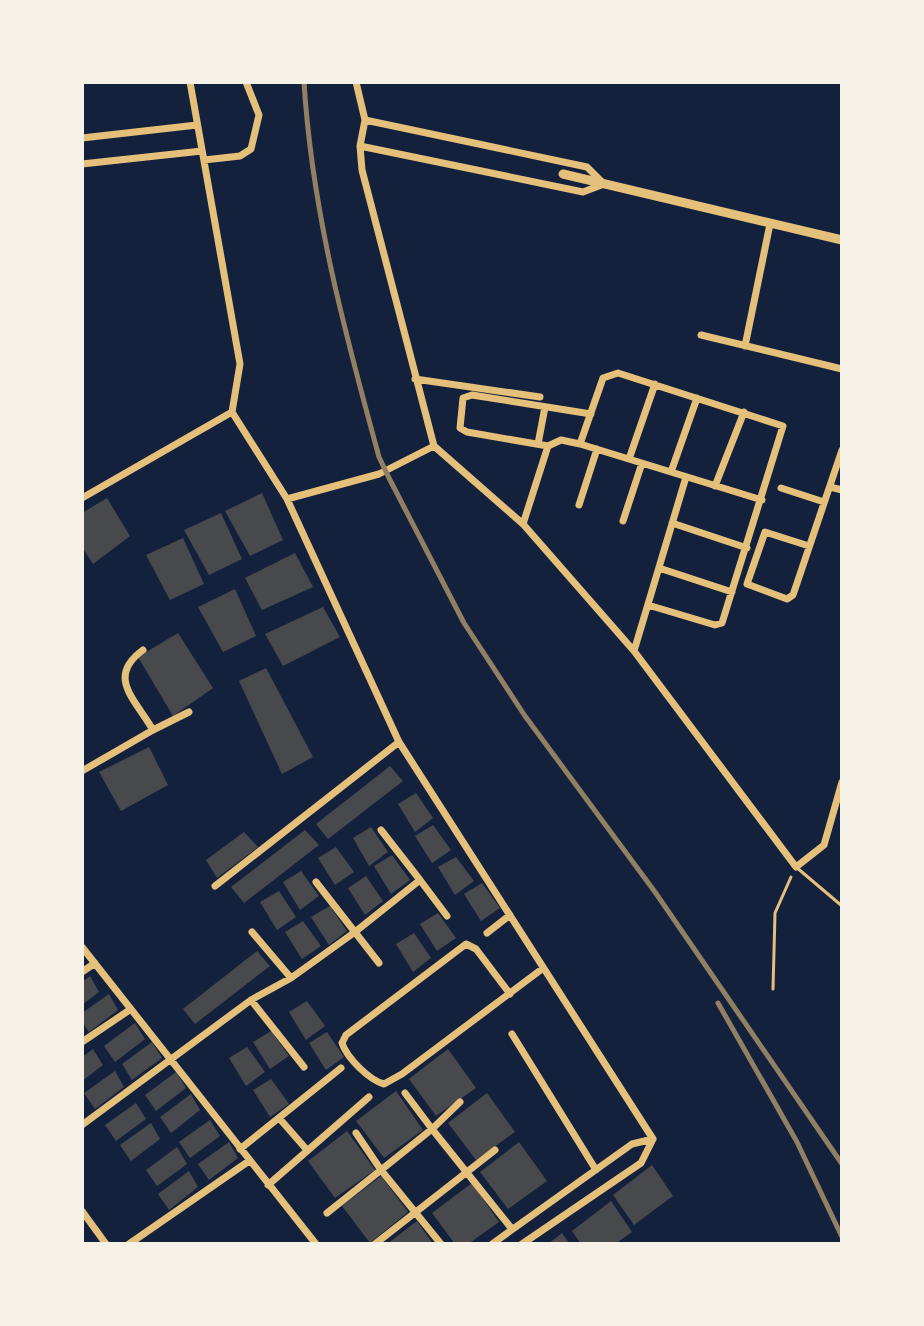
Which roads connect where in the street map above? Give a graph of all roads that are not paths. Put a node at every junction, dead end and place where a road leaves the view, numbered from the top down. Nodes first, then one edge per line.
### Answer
1 (190, 82) edge
2 (246, 82) edge
3 (356, 82) edge
4 (365, 120) junction
5 (197, 125) junction
6 (82, 138) edge
7 (360, 146) junction
8 (203, 155) junction
9 (82, 164) edge
10 (563, 174) dead end
11 (604, 184) junction
12 (770, 224) junction
13 (842, 240) edge
14 (701, 335) dead end
15 (745, 346) junction
16 (842, 369) edge
17 (415, 379) junction
18 (655, 384) junction
19 (540, 397) dead end
20 (697, 398) junction
21 (545, 407) junction
22 (232, 412) junction
23 (744, 412) junction
24 (591, 414) junction
25 (538, 444) junction
26 (580, 444) junction
27 (434, 446) junction
28 (548, 446) junction
29 (597, 449) junction
30 (842, 450) edge
31 (629, 459) junction
32 (642, 463) junction
33 (671, 472) junction
34 (686, 477) junction
35 (715, 486) junction
36 (830, 487) junction
37 (781, 488) dead end
38 (842, 490) edge
39 (82, 498) edge
40 (287, 499) junction
41 (762, 500) junction
42 (824, 502) junction
43 (579, 505) dead end
44 (623, 521) dead end
45 (672, 523) junction
46 (523, 524) junction
47 (809, 546) junction
48 (747, 548) junction
49 (659, 568) junction
50 (732, 592) junction
51 (648, 605) junction
52 (143, 650) dead end
53 (634, 651) junction
54 (189, 712) dead end
55 (153, 730) junction
56 (399, 742) junction
57 (82, 771) edge
58 (842, 782) edge
59 (381, 830) dead end
60 (796, 867) junction
61 (420, 880) junction
62 (316, 882) dead end
63 (215, 886) dead end
64 (842, 906) edge
65 (510, 915) junction
66 (447, 916) dead end
67 (252, 932) dead end
68 (355, 932) junction
69 (487, 933) dead end
70 (82, 947) edge
71 (95, 963) junction
72 (379, 963) dead end
73 (542, 969) junction
74 (82, 972) edge
75 (291, 978) junction
76 (510, 994) junction
77 (251, 1000) junction
78 (131, 1009) junction
79 (512, 1034) dead end
80 (82, 1042) edge
81 (172, 1061) junction
82 (304, 1067) dead end
83 (341, 1068) dead end
84 (405, 1093) dead end
85 (369, 1097) dead end
86 (460, 1102) dead end
87 (279, 1118) junction
88 (82, 1125) edge
89 (432, 1129) junction
90 (356, 1133) dead end
91 (653, 1139) junction
92 (240, 1149) junction
93 (307, 1150) junction
94 (495, 1150) dead end
95 (249, 1161) junction
96 (381, 1170) junction
97 (596, 1170) junction
98 (470, 1172) junction
99 (268, 1185) junction
100 (82, 1211) edge
101 (415, 1212) junction
102 (327, 1213) dead end
103 (512, 1229) junction
104 (106, 1244) edge
105 (129, 1244) edge
106 (316, 1244) edge
107 (375, 1244) edge
108 (441, 1244) edge
109 (492, 1244) edge
110 (522, 1244) edge

1 - 5 street
2 - 8 street
3 - 4 street
4 - 7 street
4 - 11 street
5 - 6 street
5 - 8 street
7 - 11 street
7 - 17 street
8 - 9 street
8 - 22 street
10 - 11 street
11 - 12 street
12 - 13 street
12 - 15 street
14 - 15 street
15 - 16 street
17 - 19 street
17 - 27 street
18 - 20 street
18 - 24 street
18 - 31 street
20 - 23 street
20 - 33 street
21 - 24 street
21 - 25 street
21 - 25 street
22 - 39 street
22 - 40 street
23 - 35 street
23 - 41 street
24 - 26 street
25 - 28 street
26 - 28 street
26 - 29 street
27 - 40 street
27 - 46 street
28 - 46 street
29 - 31 street
29 - 43 street
30 - 36 street
31 - 32 street
32 - 33 street
32 - 44 street
33 - 34 street
34 - 35 street
34 - 45 street
35 - 41 street
36 - 38 street
36 - 42 street
37 - 42 street
40 - 56 street
41 - 48 street
42 - 47 street
45 - 48 street
45 - 49 street
46 - 53 street
47 - 47 street
48 - 50 street
49 - 50 street
49 - 51 street
50 - 51 street
51 - 53 street
52 - 55 street
53 - 60 street
54 - 55 street
55 - 57 street
56 - 63 street
56 - 65 street
58 - 60 street
59 - 61 street
60 - 64 lane
61 - 66 street
61 - 68 street
62 - 68 street
65 - 69 street
65 - 73 street
67 - 75 street
68 - 72 street
68 - 75 street
70 - 71 street
71 - 74 street
71 - 78 street
73 - 76 street
73 - 91 street
75 - 77 street
76 - 76 street
77 - 81 street
77 - 82 street
78 - 80 street
78 - 81 street
79 - 97 street
81 - 88 street
81 - 92 street
83 - 87 street
84 - 89 street
85 - 93 street
86 - 89 street
87 - 92 street
87 - 93 street
89 - 96 street
89 - 98 street
90 - 96 street
91 - 97 street
91 - 110 street
92 - 95 street
93 - 99 street
94 - 98 street
95 - 99 street
95 - 105 street
96 - 101 street
96 - 102 street
97 - 103 street
98 - 101 street
98 - 103 street
99 - 106 street
100 - 104 street
101 - 107 street
101 - 108 street
103 - 109 street

